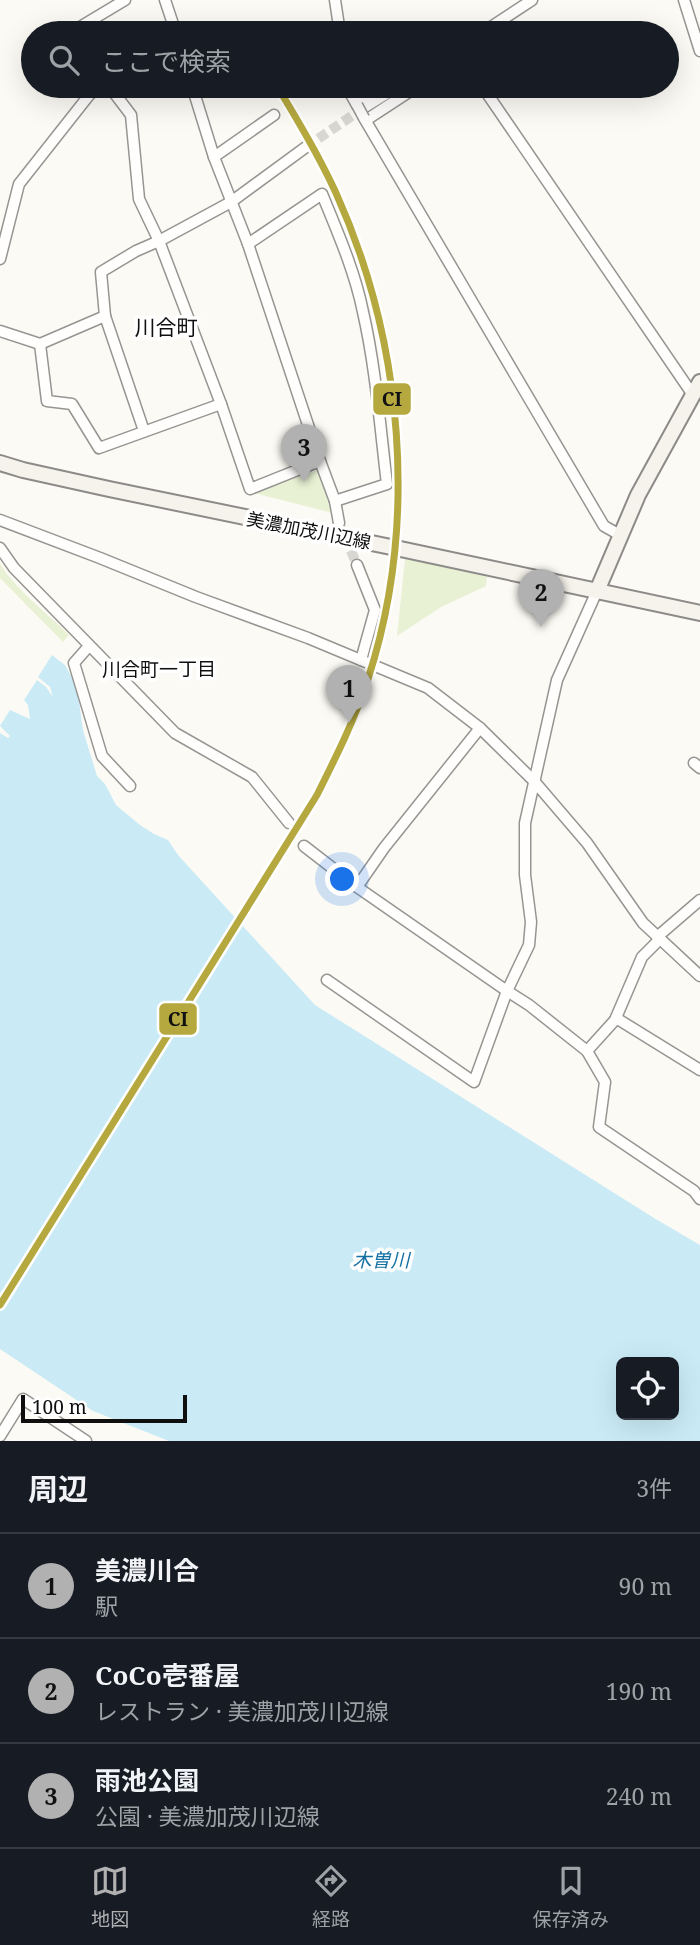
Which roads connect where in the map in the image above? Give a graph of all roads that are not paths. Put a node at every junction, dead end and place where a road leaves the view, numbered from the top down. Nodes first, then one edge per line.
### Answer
1 (125, 0) edge
2 (166, 0) edge
3 (335, 0) edge
4 (532, 0) edge
5 (684, 0) edge
6 (91, 21) edge
7 (172, 21) edge
8 (338, 21) edge
9 (500, 21) edge
10 (700, 51) edge
11 (81, 98) edge
12 (118, 98) edge
13 (196, 98) edge
14 (354, 98) edge
15 (372, 98) edge
16 (381, 98) edge
17 (391, 98) edge
18 (491, 98) edge
19 (362, 111) junction
20 (274, 115) dead end
21 (306, 147) tunnel mouth
22 (214, 157) junction
23 (231, 202) junction
24 (159, 241) junction
25 (248, 244) junction
26 (0, 259) edge
27 (105, 316) junction
28 (0, 331) edge
29 (40, 344) junction
30 (696, 388) edge
31 (221, 404) junction
32 (144, 431) junction
33 (320, 461) junction
34 (0, 463) edge
35 (335, 501) junction
36 (0, 520) edge
37 (339, 523) tunnel mouth
38 (620, 535) junction
39 (0, 548) edge
40 (357, 565) tunnel mouth
41 (597, 591) junction
42 (700, 613) edge
43 (89, 646) junction
44 (361, 660) junction
45 (480, 728) junction
46 (534, 781) junction
47 (130, 786) dead end
48 (289, 823) dead end
49 (304, 846) dead end
50 (357, 887) junction
51 (700, 900) edge
52 (658, 938) junction
53 (700, 976) edge
54 (327, 980) dead end
55 (507, 991) junction
56 (616, 1018) junction
57 (587, 1051) junction
58 (700, 1070) edge
59 (700, 1199) edge
60 (0, 1436) edge
61 (86, 1441) edge

1 - 6 street
2 - 7 street
3 - 8 street
4 - 9 street
5 - 10 street
11 - 26 street
12 - 24 street
13 - 22 street
14 - 19 street
15 - 19 street
16 - 19 street
17 - 19 street
18 - 30 street
19 - 38 street
20 - 22 street
21 - 23 street
22 - 23 street
23 - 24 street
23 - 25 street
24 - 27 street
24 - 31 street
25 - 33 street
25 - 35 street
27 - 29 street
27 - 32 street
28 - 29 street
29 - 32 street
30 - 38 main road
31 - 32 street
31 - 33 street
33 - 35 street
34 - 41 main road, 美濃加茂川辺線
35 - 37 street
36 - 44 street
38 - 41 main road
39 - 43 street
40 - 44 street
41 - 42 main road, 美濃加茂川辺線
41 - 46 street
43 - 47 street
43 - 48 street
44 - 45 street
45 - 46 street
45 - 50 street
46 - 52 street
46 - 55 street
49 - 50 street
50 - 55 street
51 - 52 street
52 - 53 street
52 - 56 street
54 - 55 street
55 - 57 street
56 - 57 street
56 - 58 street
57 - 59 street
60 - 61 street

